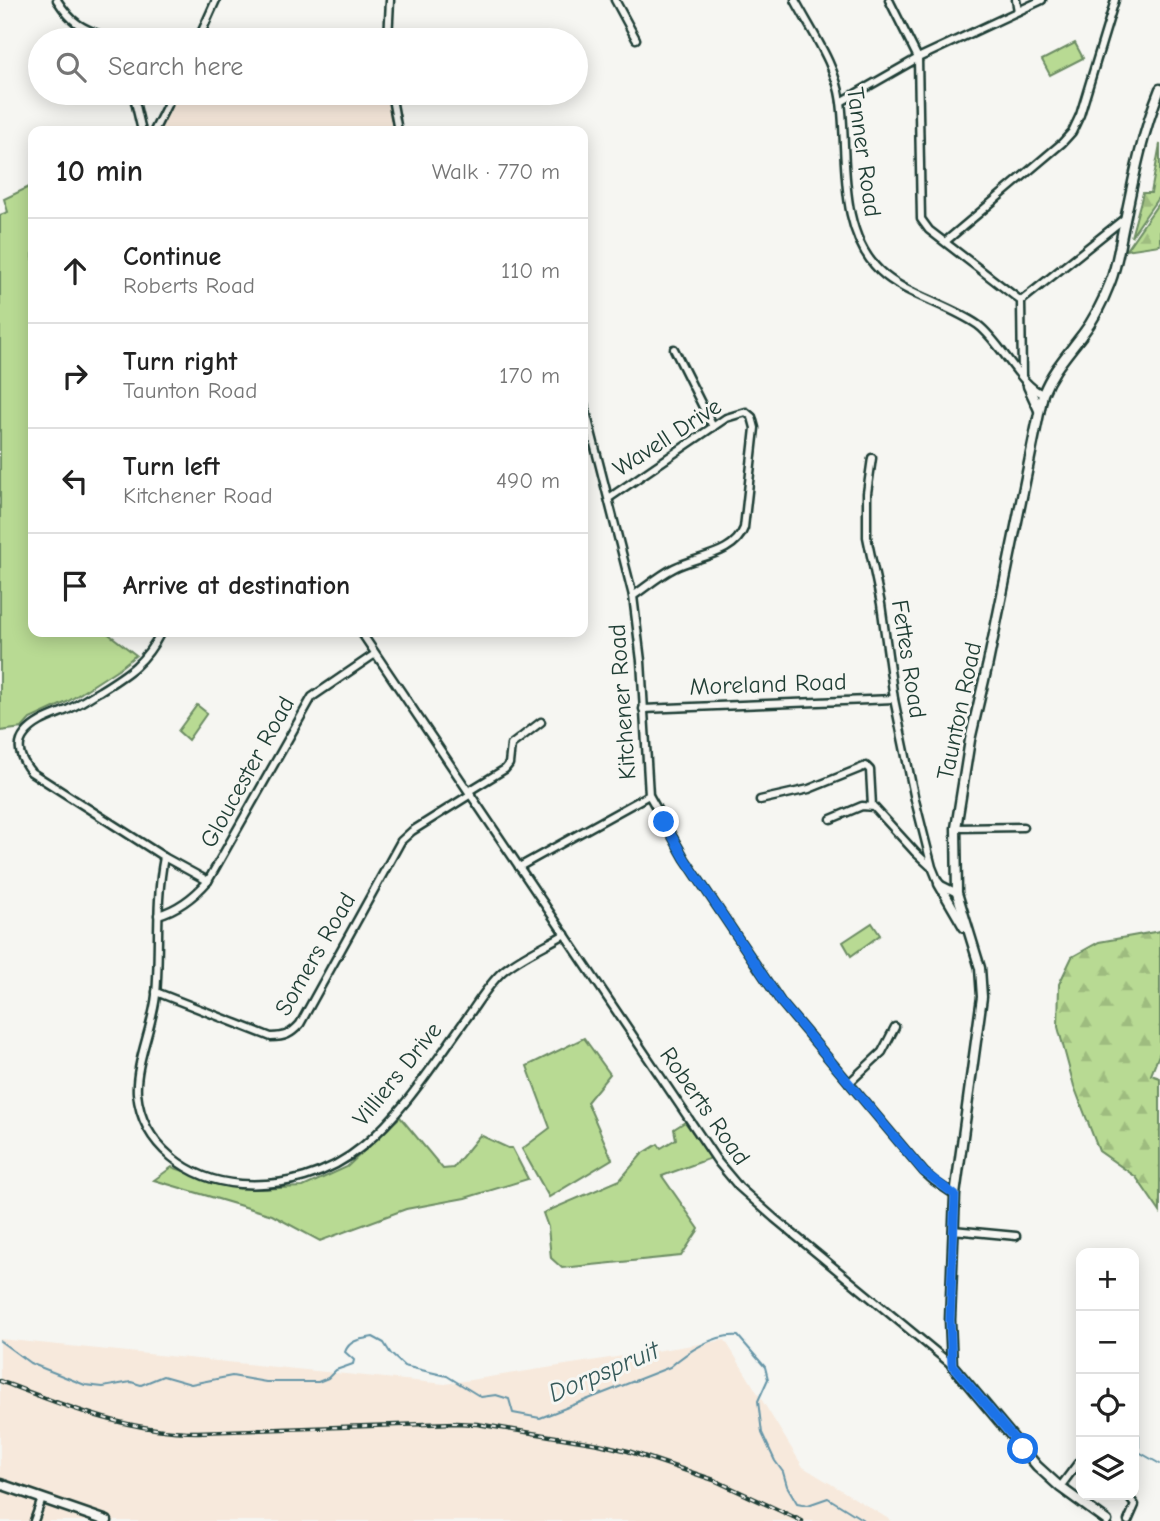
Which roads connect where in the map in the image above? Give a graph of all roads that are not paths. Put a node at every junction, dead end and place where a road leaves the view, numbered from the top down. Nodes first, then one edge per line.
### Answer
1 (57, 0) edge
2 (216, 0) edge
3 (390, 0) edge
4 (615, 0) edge
5 (795, 0) edge
6 (889, 0) edge
7 (1016, 0) edge
8 (1042, 0) edge
9 (1115, 0) edge
10 (1018, 11) junction
11 (81, 28) edge
12 (203, 28) edge
13 (389, 28) edge
14 (636, 39) dead end
15 (918, 58) junction
16 (1160, 89) edge
17 (841, 102) junction
18 (136, 105) edge
19 (167, 105) edge
20 (393, 105) edge
21 (141, 126) edge
22 (156, 126) edge
23 (397, 126) edge
24 (1125, 218) junction
25 (946, 241) junction
26 (1021, 301) junction
27 (674, 349) dead end
28 (1022, 378) junction
29 (1028, 386) junction
30 (1043, 394) junction
31 (1039, 410) junction
32 (588, 419) edge
33 (713, 427) junction
34 (872, 458) dead end
35 (609, 498) junction
36 (633, 596) junction
37 (159, 637) edge
38 (364, 637) edge
39 (375, 654) junction
40 (894, 699) junction
41 (643, 709) junction
42 (541, 722) dead end
43 (470, 793) junction
44 (649, 795) junction
45 (761, 800) dead end
46 (872, 806) junction
47 (831, 819) dead end
48 (1023, 827) dead end
49 (956, 828) junction
50 (164, 857) junction
51 (519, 867) junction
52 (932, 867) junction
53 (208, 881) junction
54 (939, 884) junction
55 (957, 893) junction
56 (158, 915) junction
57 (968, 932) junction
58 (565, 934) junction
59 (156, 992) junction
60 (895, 1027) dead end
61 (849, 1083) junction
62 (955, 1195) junction
63 (953, 1230) junction
64 (1016, 1236) dead end
65 (952, 1365) junction
66 (1076, 1466) edge
67 (0, 1484) edge
68 (1060, 1487) junction
69 (42, 1499) junction
70 (1131, 1500) edge
71 (34, 1521) edge
72 (107, 1521) edge
73 (1107, 1521) edge
74 (1128, 1521) edge

1 - 11 street
2 - 12 street
3 - 13 street
4 - 14 street
5 - 17 street, Tanner Road
6 - 15 street
7 - 10 street
8 - 10 street
9 - 25 street
10 - 15 street
15 - 17 street
15 - 25 street
16 - 24 street, Taunton Road
17 - 28 street, Tanner Road
18 - 21 street
19 - 22 street
20 - 23 street
24 - 26 street
24 - 30 street, Taunton Road
25 - 26 street
26 - 28 street
27 - 33 street
28 - 29 street, Tanner Road
29 - 30 street, Tanner Road
29 - 31 street
30 - 31 street, Taunton Road
31 - 49 street, Taunton Road
32 - 35 street, Kitchener Road
33 - 35 street, Wavell Drive
33 - 36 street, Wavell Drive
34 - 40 street, Fettes Road
35 - 36 street, Kitchener Road
36 - 41 street, Kitchener Road
37 - 50 street
38 - 39 street, Roberts Road
39 - 43 street, Roberts Road
39 - 53 street, Gloucester Road
40 - 41 street, Moreland Road
40 - 52 street, Fettes Road
41 - 44 street, Kitchener Road
42 - 43 street, Somers Road
43 - 51 street, Roberts Road
43 - 59 street, Somers Road
44 - 51 street
44 - 61 street, Kitchener Road
45 - 46 street
46 - 47 street
46 - 52 street
48 - 49 street
49 - 55 street, Taunton Road
50 - 53 street
50 - 56 street, Villiers Drive
51 - 58 street, Roberts Road
52 - 54 street, Fettes Road
53 - 56 street, Gloucester Road
54 - 55 street
54 - 57 street
55 - 57 street, Taunton Road
56 - 59 street, Villiers Drive
57 - 62 street, Taunton Road
58 - 59 street, Villiers Drive
58 - 65 street, Roberts Road
60 - 61 street
61 - 62 street, Kitchener Road
62 - 63 street, Taunton Road
63 - 64 street
63 - 65 street, Taunton Road
65 - 68 street, Roberts Road
66 - 68 street
67 - 69 street
68 - 73 street, Roberts Road
69 - 71 street
69 - 72 street
70 - 74 street

